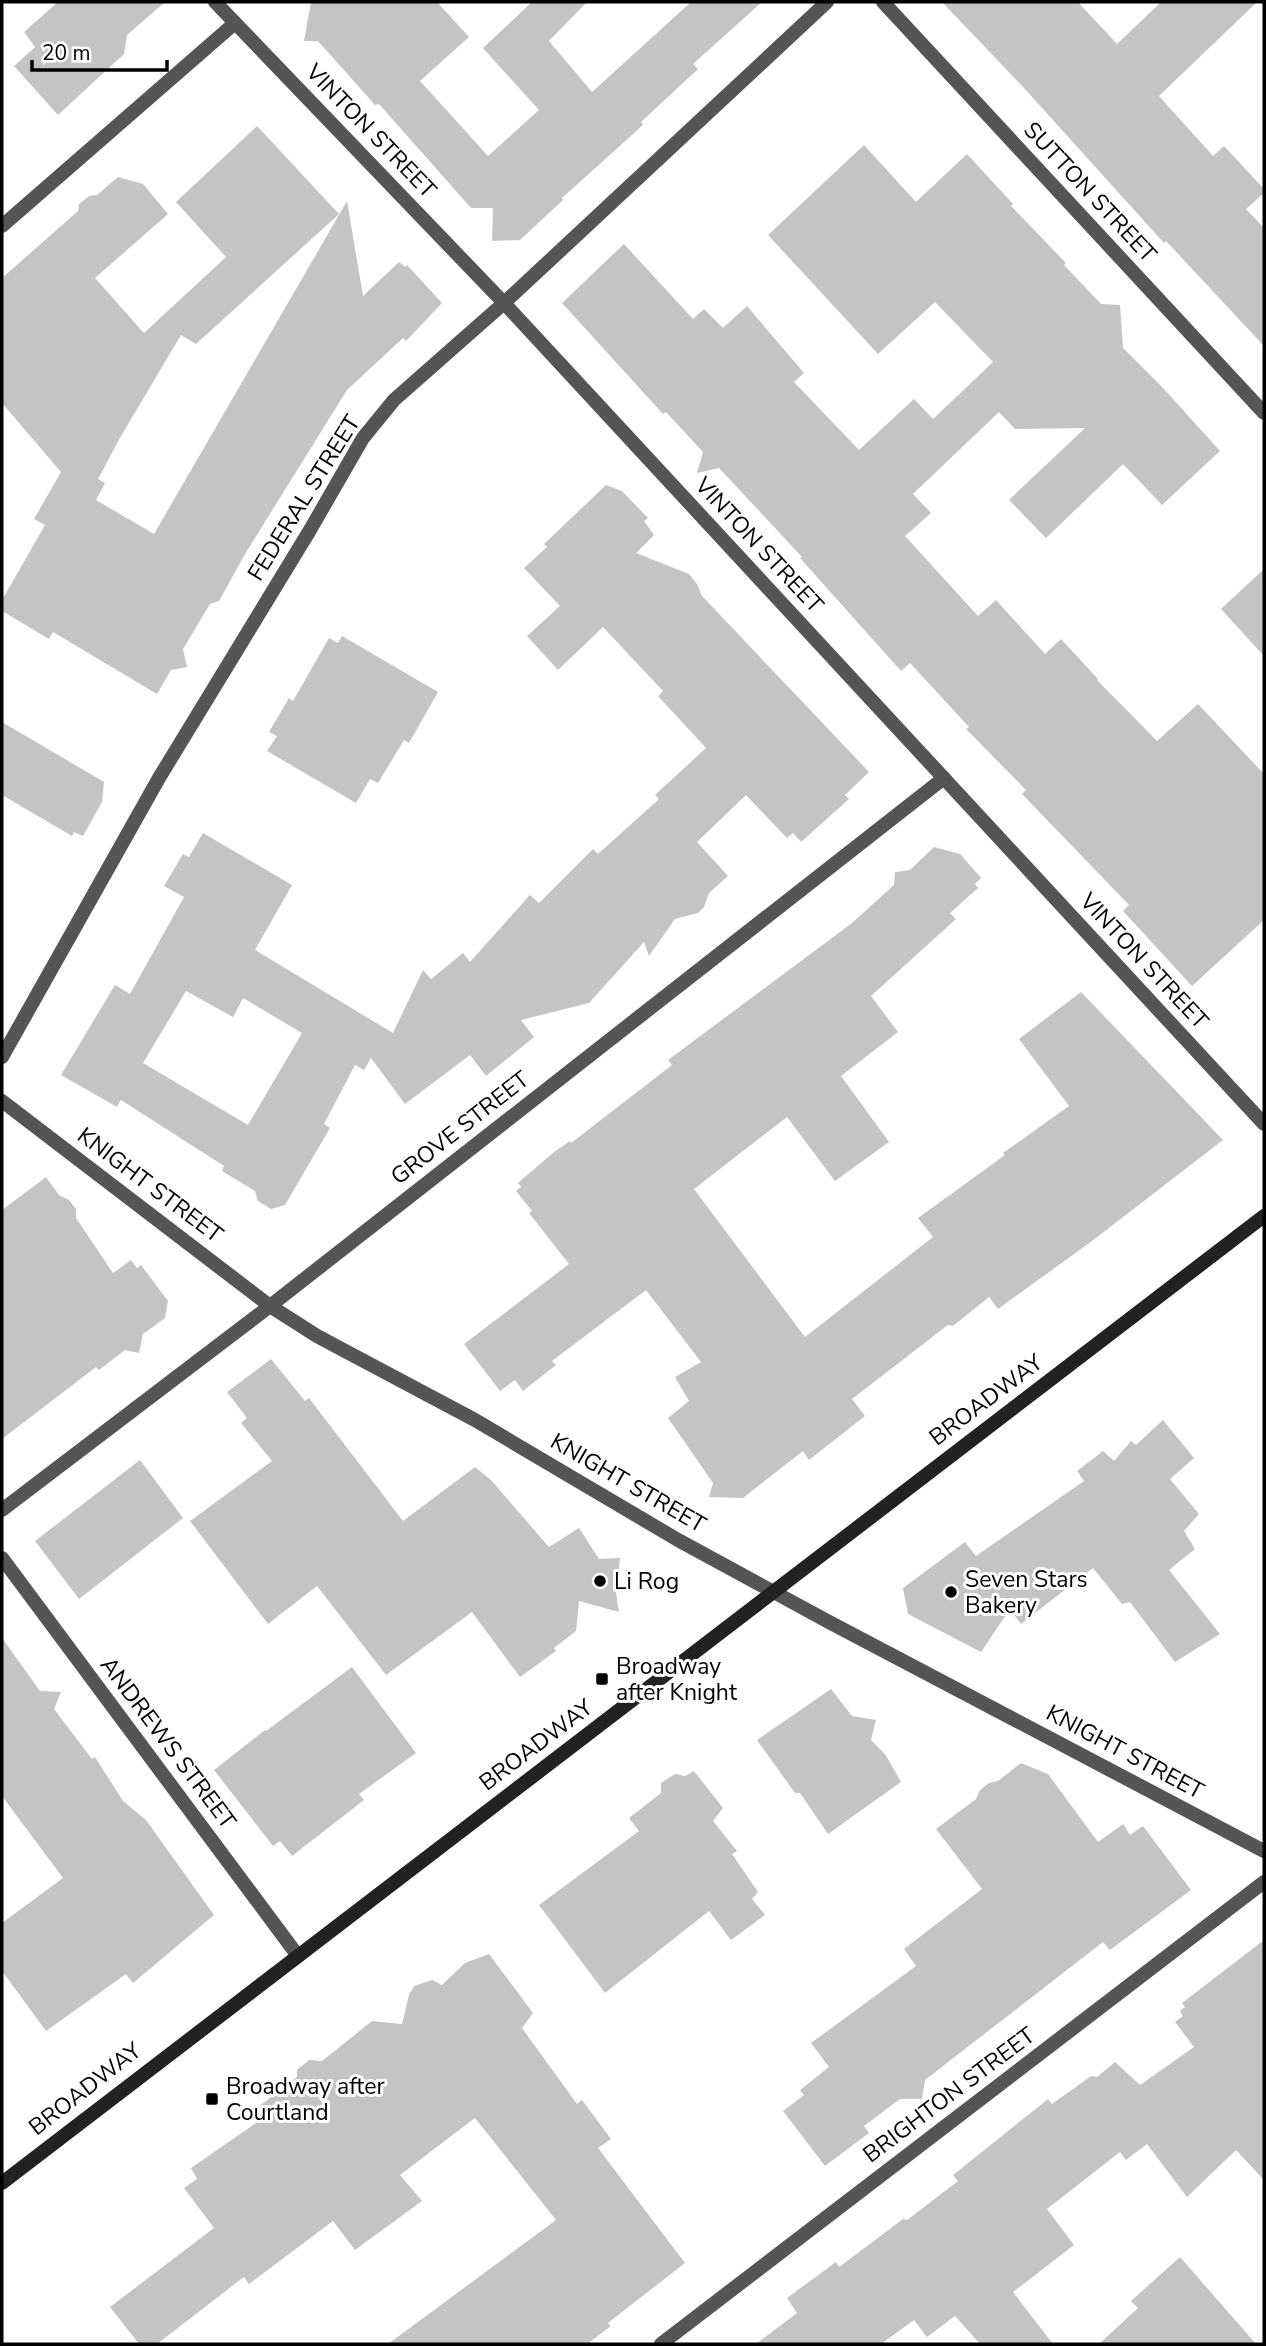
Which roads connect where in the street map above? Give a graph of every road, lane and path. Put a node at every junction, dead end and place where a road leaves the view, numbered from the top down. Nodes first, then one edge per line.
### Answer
1 (215, 2) edge
2 (827, 2) edge
3 (883, 2) edge
4 (235, 23) junction
5 (2, 226) edge
6 (504, 303) junction
7 (1264, 413) edge
8 (944, 778) junction
9 (2, 1057) edge
10 (2, 1101) edge
11 (1264, 1124) edge
12 (1264, 1216) edge
13 (270, 1306) junction
14 (2, 1510) edge
15 (2, 1558) edge
16 (774, 1591) junction
17 (1264, 1851) edge
18 (1264, 1882) edge
19 (298, 1956) junction
20 (2, 2183) edge
21 (661, 2344) edge

1 - 4 street, VINTON STREET
2 - 6 street, FEDERAL STREET
3 - 7 street, SUTTON STREET
4 - 5 street
4 - 6 street, VINTON STREET
6 - 8 street, VINTON STREET
6 - 9 street, FEDERAL STREET
8 - 11 street, VINTON STREET
8 - 13 street, GROVE STREET
10 - 13 street, KNIGHT STREET
12 - 16 main road, BROADWAY
13 - 14 street, GROVE STREET
13 - 16 street, KNIGHT STREET
15 - 19 street, ANDREWS STREET
16 - 17 street, KNIGHT STREET
16 - 19 main road, BROADWAY
18 - 21 street, BRIGHTON STREET
19 - 20 main road, BROADWAY

